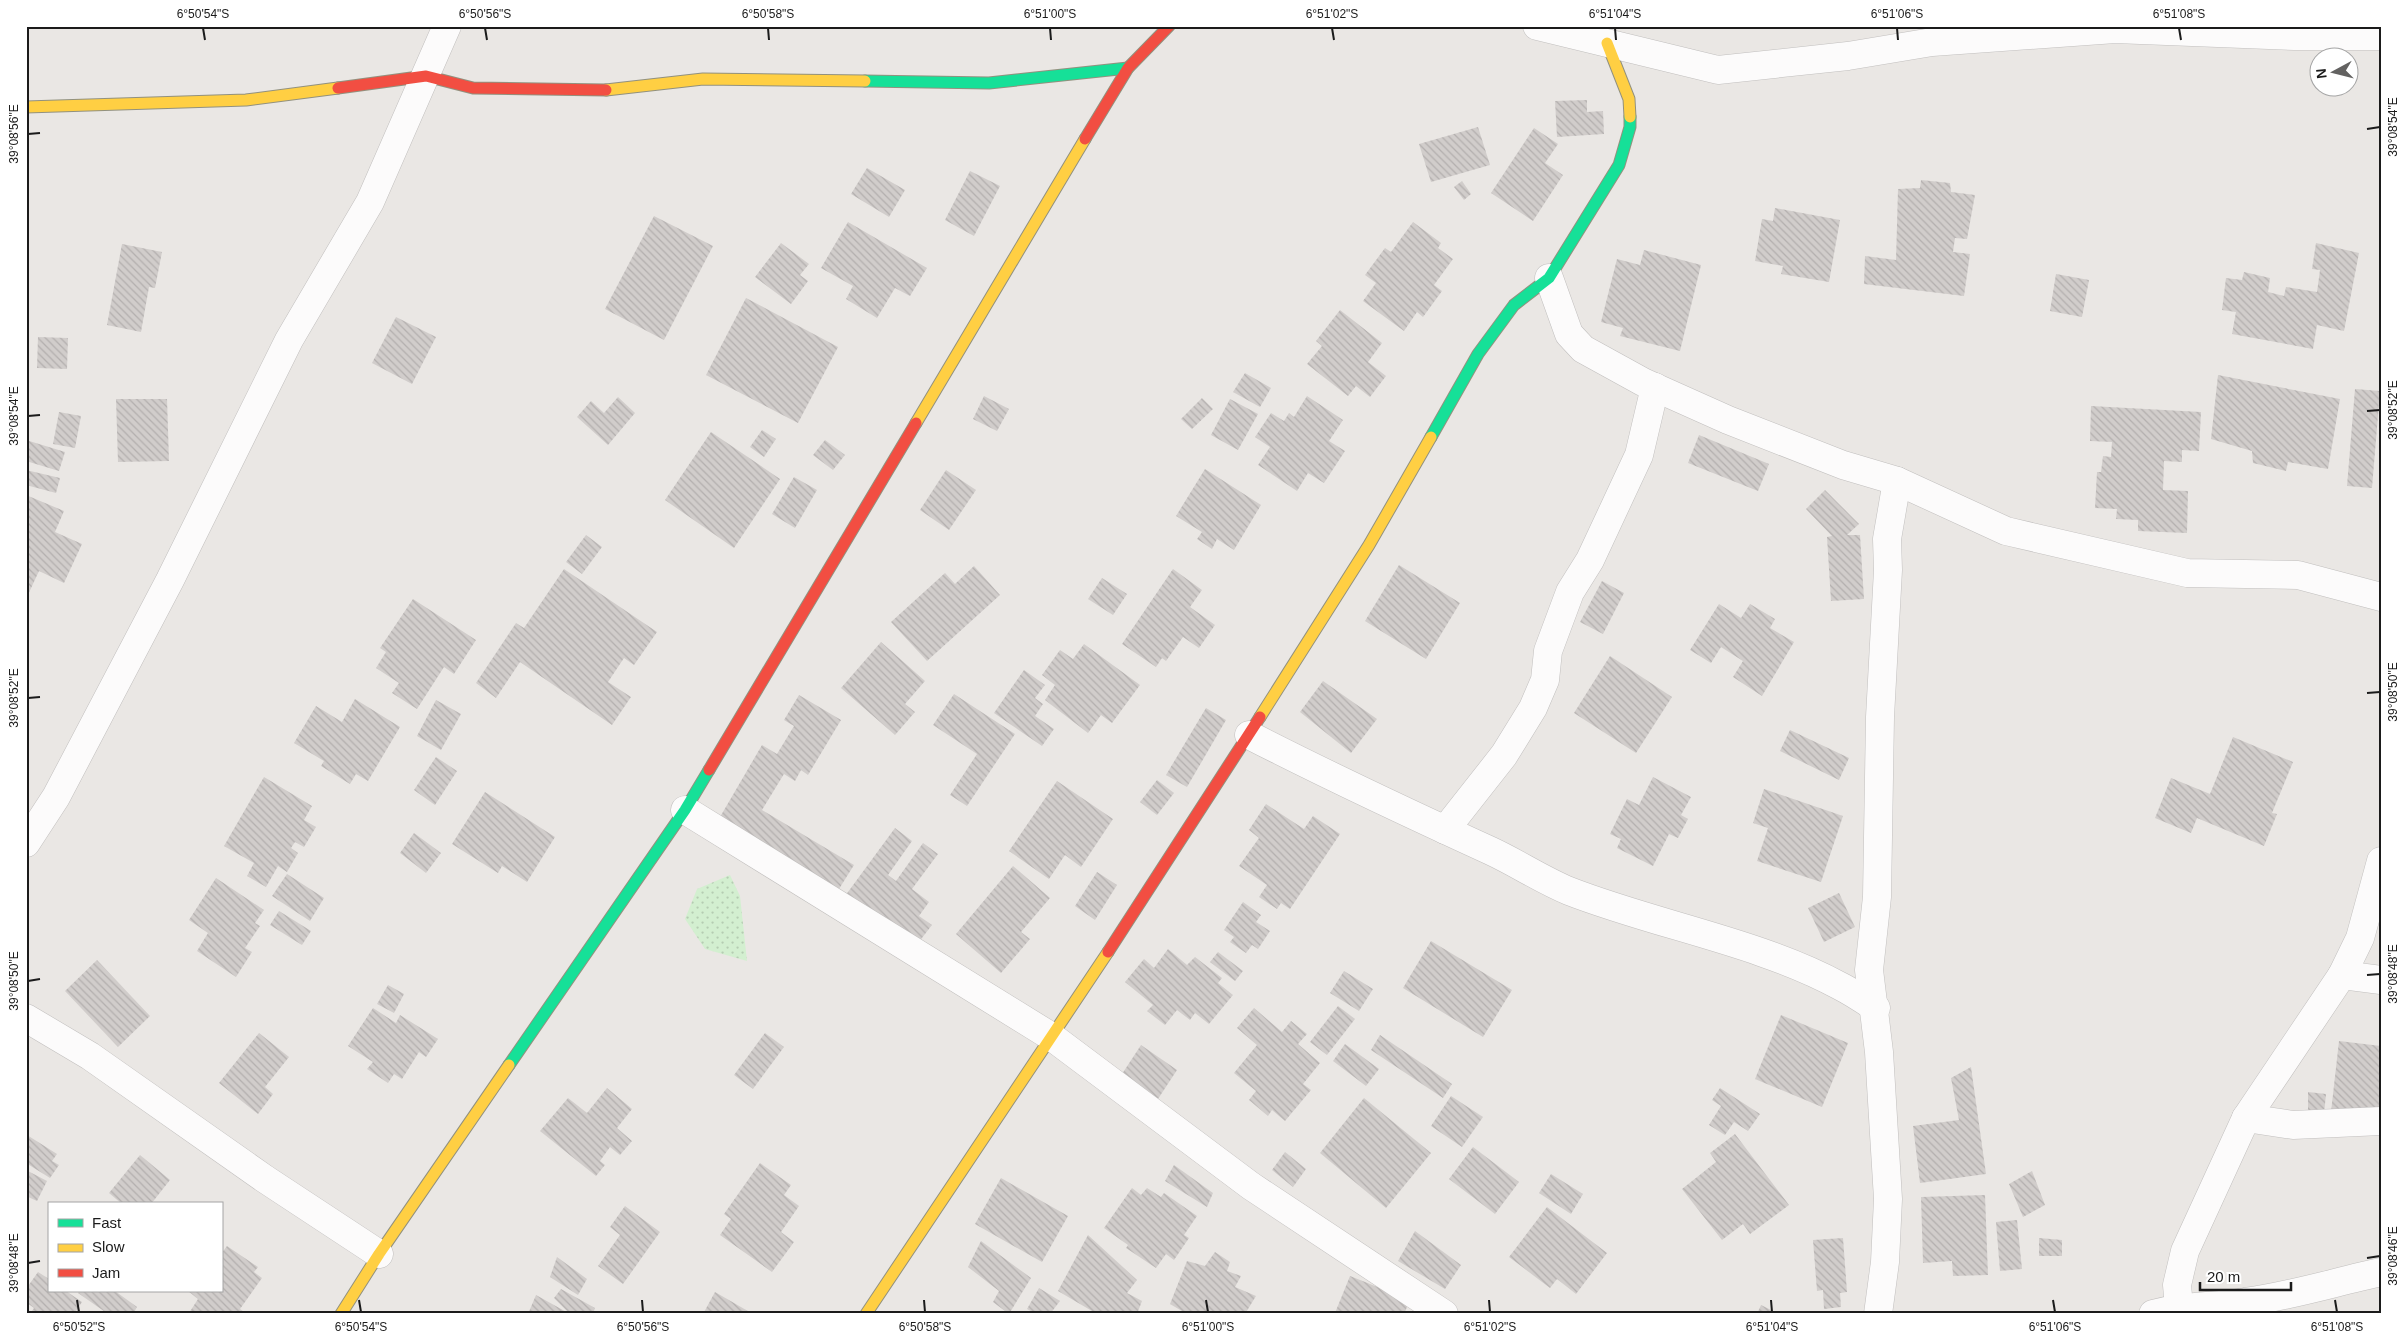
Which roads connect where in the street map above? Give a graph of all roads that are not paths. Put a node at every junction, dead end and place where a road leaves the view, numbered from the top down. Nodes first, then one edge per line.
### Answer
1 (447, 26) edge
2 (1169, 26) edge
3 (1537, 26) edge
4 (2381, 36) edge
5 (1607, 43) junction
6 (1128, 68) junction
7 (426, 76) junction
8 (26, 107) edge
9 (1549, 278) junction
10 (1655, 387) junction
11 (1897, 481) junction
12 (2381, 597) edge
13 (1249, 735) junction
14 (685, 810) junction
15 (1445, 830) junction
16 (26, 843) edge
17 (2381, 861) edge
18 (2342, 975) junction
19 (2381, 980) edge
20 (1876, 1008) junction
21 (26, 1018) edge
22 (1052, 1037) junction
23 (2246, 1118) junction
24 (2381, 1121) edge
25 (379, 1254) junction
26 (2381, 1272) edge
27 (2183, 1310) edge
28 (341, 1314) edge
29 (866, 1314) edge
30 (1444, 1314) edge
31 (1878, 1314) edge
32 (2153, 1314) edge

1 - 7 street
2 - 6 street
3 - 5 street
4 - 5 street
5 - 9 street
6 - 7 street
6 - 14 street
7 - 8 street
7 - 16 street
9 - 10 street
9 - 13 street
10 - 11 street
10 - 15 street
11 - 12 street
11 - 20 street
13 - 15 street
13 - 22 street
14 - 22 street
14 - 25 street
15 - 20 street
17 - 18 street
18 - 19 street
18 - 23 street
20 - 31 street
21 - 25 street
22 - 29 street
22 - 30 street
23 - 24 street
23 - 27 street
25 - 28 street
26 - 27 street
27 - 32 street

